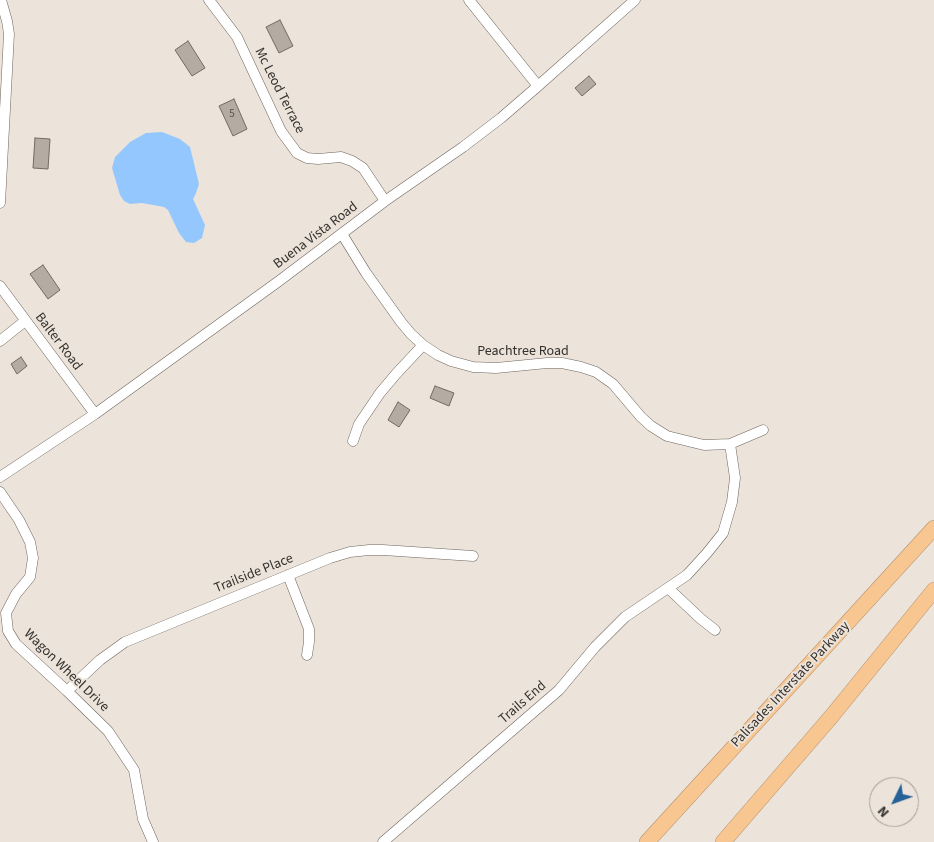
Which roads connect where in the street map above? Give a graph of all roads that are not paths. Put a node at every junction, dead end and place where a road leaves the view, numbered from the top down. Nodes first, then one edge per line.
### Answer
1 (1, 0) edge
2 (209, 0) edge
3 (469, 0) edge
4 (636, 0) edge
5 (538, 86) junction
6 (385, 201) junction
7 (0, 203) edge
8 (342, 234) junction
9 (0, 286) edge
10 (25, 322) junction
11 (0, 340) edge
12 (423, 345) junction
13 (95, 414) junction
14 (763, 430) dead end
15 (353, 441) dead end
16 (730, 444) junction
17 (0, 476) edge
18 (0, 492) edge
19 (934, 528) edge
20 (473, 556) dead end
21 (288, 575) junction
22 (668, 588) junction
23 (934, 590) edge
24 (715, 630) dead end
25 (307, 655) dead end
26 (67, 691) junction
27 (153, 842) edge
28 (383, 842) edge
29 (647, 842) edge
30 (723, 842) edge

1 - 7 street
2 - 6 street, Mc Leod Terrace
3 - 5 street
4 - 5 street, Buena Vista Road
5 - 6 street, Buena Vista Road
6 - 8 street, Buena Vista Road
8 - 12 street, Peachtree Road
8 - 13 street, Buena Vista Road
9 - 10 street, Balter Road
10 - 11 street
10 - 13 street, Balter Road
12 - 15 street
12 - 16 street, Peachtree Road
13 - 17 street, Buena Vista Road
14 - 16 street
16 - 22 street, Trails End
18 - 26 street, Wagon Wheel Drive
19 - 29 highway, Palisades Interstate Parkway
20 - 21 street, Trailside Place
21 - 25 street
21 - 26 street, Trailside Place
22 - 24 street
22 - 28 street, Trails End
23 - 30 highway
26 - 27 street, Wagon Wheel Drive

